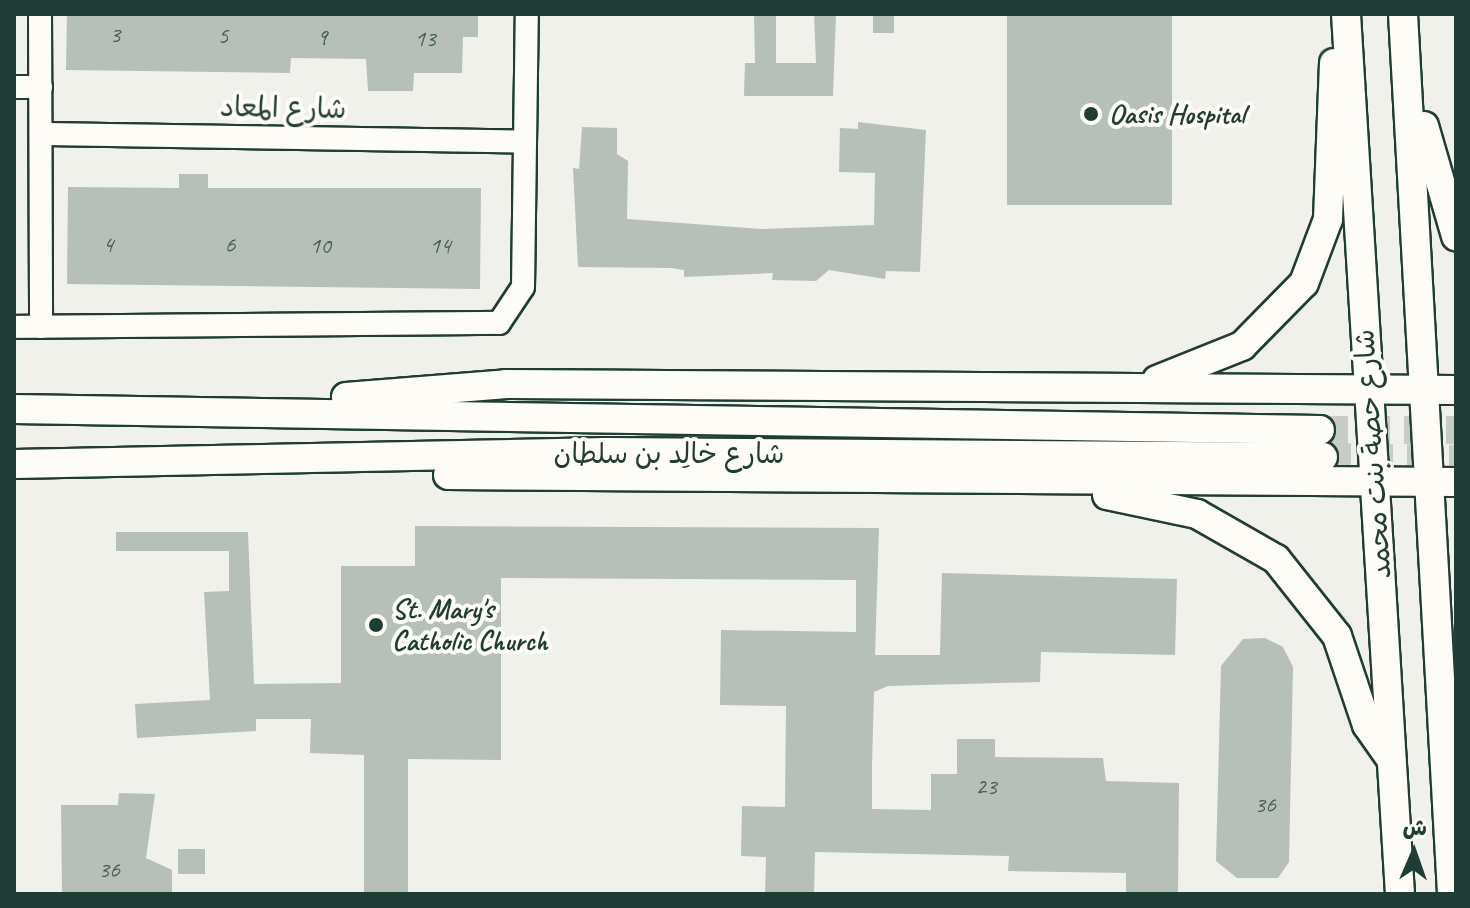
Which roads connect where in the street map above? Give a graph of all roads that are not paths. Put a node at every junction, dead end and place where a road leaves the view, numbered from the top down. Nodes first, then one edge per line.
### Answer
1 (40, 14) edge
2 (527, 14) edge
3 (1339, 14) edge
4 (1346, 14) edge
5 (1403, 14) edge
6 (1405, 43) junction
7 (14, 87) edge
8 (41, 87) junction
9 (41, 134) junction
10 (524, 142) junction
11 (1456, 236) edge
12 (14, 327) edge
13 (41, 327) junction
14 (1117, 389) junction
15 (1369, 389) junction
16 (1425, 390) junction
17 (1456, 390) edge
18 (14, 409) edge
19 (285, 410) junction
20 (280, 462) junction
21 (14, 464) edge
22 (1037, 478) junction
23 (1375, 481) junction
24 (1443, 482) edge
25 (1456, 672) edge
26 (1442, 708) junction
27 (1392, 760) junction
28 (1400, 894) edge
29 (1452, 894) edge

1 - 8 street
2 - 10 street
3 - 14 main road
4 - 15 main road, شارع حصة بنت محمد
5 - 6 main road, شارع حصة بنت محمد
6 - 11 main road
6 - 16 main road, شارع حصة بنت محمد
7 - 8 street
8 - 9 street
9 - 10 street, شارع المعاد
9 - 13 street
10 - 13 street
12 - 13 street
14 - 15 main road
14 - 19 main road
15 - 16 main road
15 - 23 main road, شارع حصة بنت محمد
16 - 17 main road
16 - 24 main road, شارع حصة بنت محمد
18 - 19 main road, شارع خالِد بن سلطان
19 - 20 main road, شارع خالِد بن سلطان
20 - 21 main road, شارع خالِد بن سلطان
20 - 22 main road
22 - 23 main road
22 - 27 main road
23 - 24 main road
23 - 27 main road, شارع حصة بنت محمد
24 - 26 main road, شارع حصة بنت محمد
25 - 26 main road
26 - 29 main road, شارع حصة بنت محمد
27 - 28 main road, شارع حصة بنت محمد

